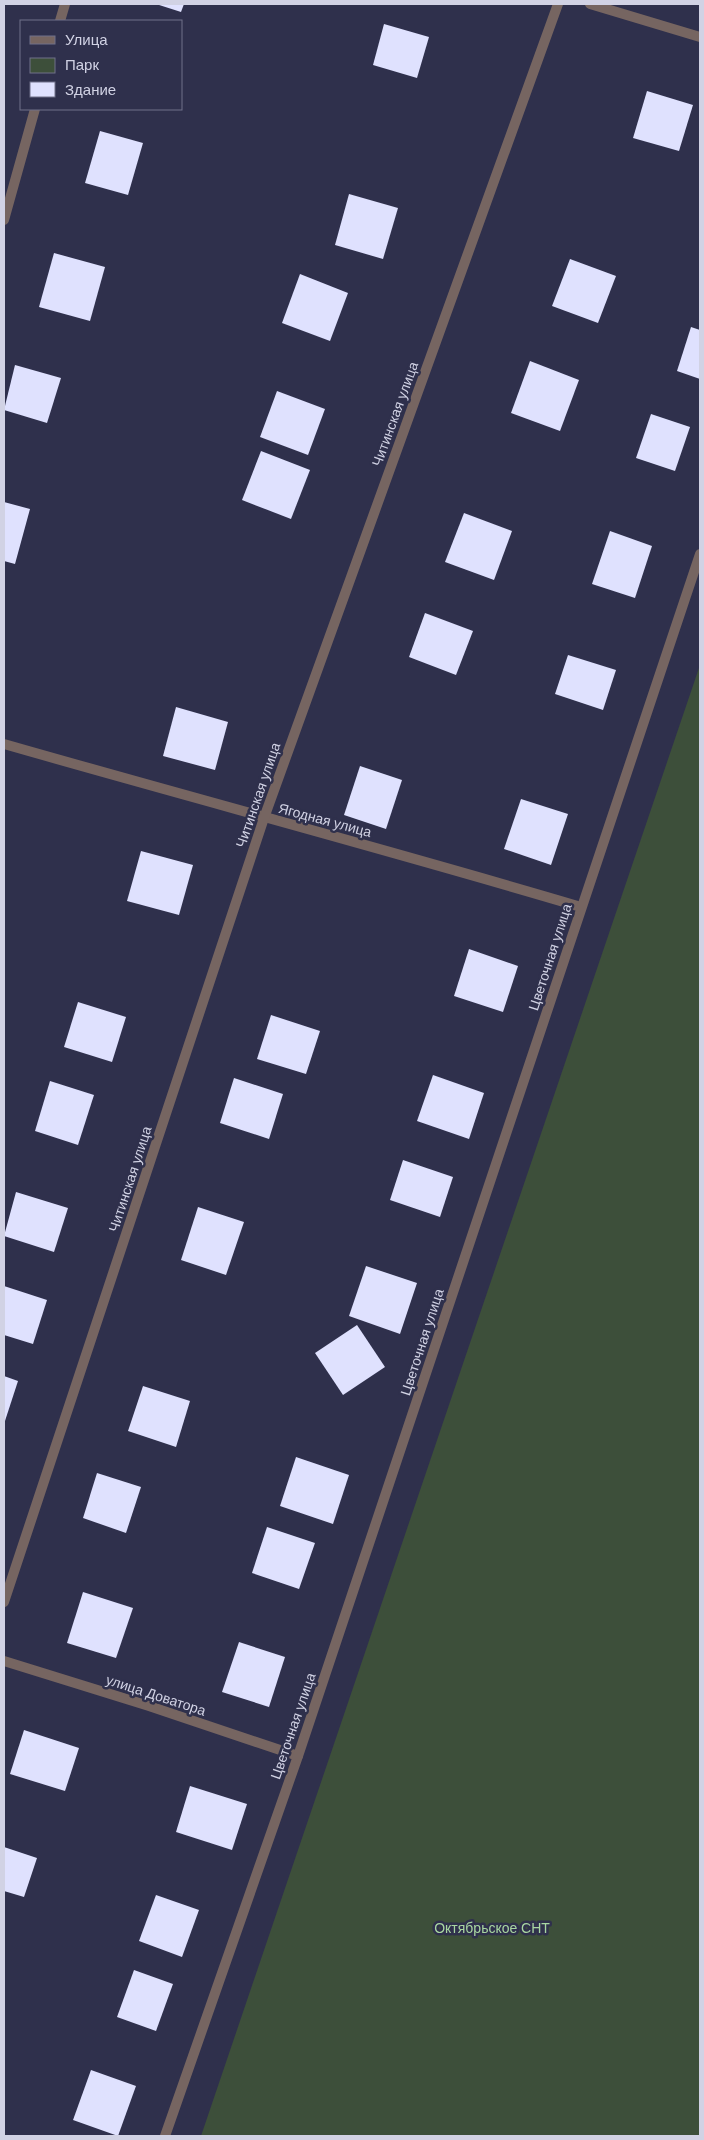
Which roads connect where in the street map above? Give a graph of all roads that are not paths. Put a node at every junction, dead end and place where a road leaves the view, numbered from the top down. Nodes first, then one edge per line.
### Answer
1 (65, 4) edge
2 (558, 4) edge
3 (590, 4) edge
4 (60, 20) edge
5 (700, 37) edge
6 (35, 110) edge
7 (4, 220) edge
8 (700, 554) edge
9 (4, 744) edge
10 (264, 818) junction
11 (581, 907) junction
12 (4, 1602) edge
13 (4, 1661) edge
14 (298, 1756) junction
15 (165, 2136) edge

1 - 4 street
2 - 10 street, Читинская улица
3 - 5 street
6 - 7 street
8 - 11 street, Цветочная улица
9 - 10 street, Ягодная улица
10 - 11 street, Ягодная улица
10 - 12 street, Читинская улица
11 - 14 street, Цветочная улица
13 - 14 street, улица Доватора
14 - 15 street, Цветочная улица

